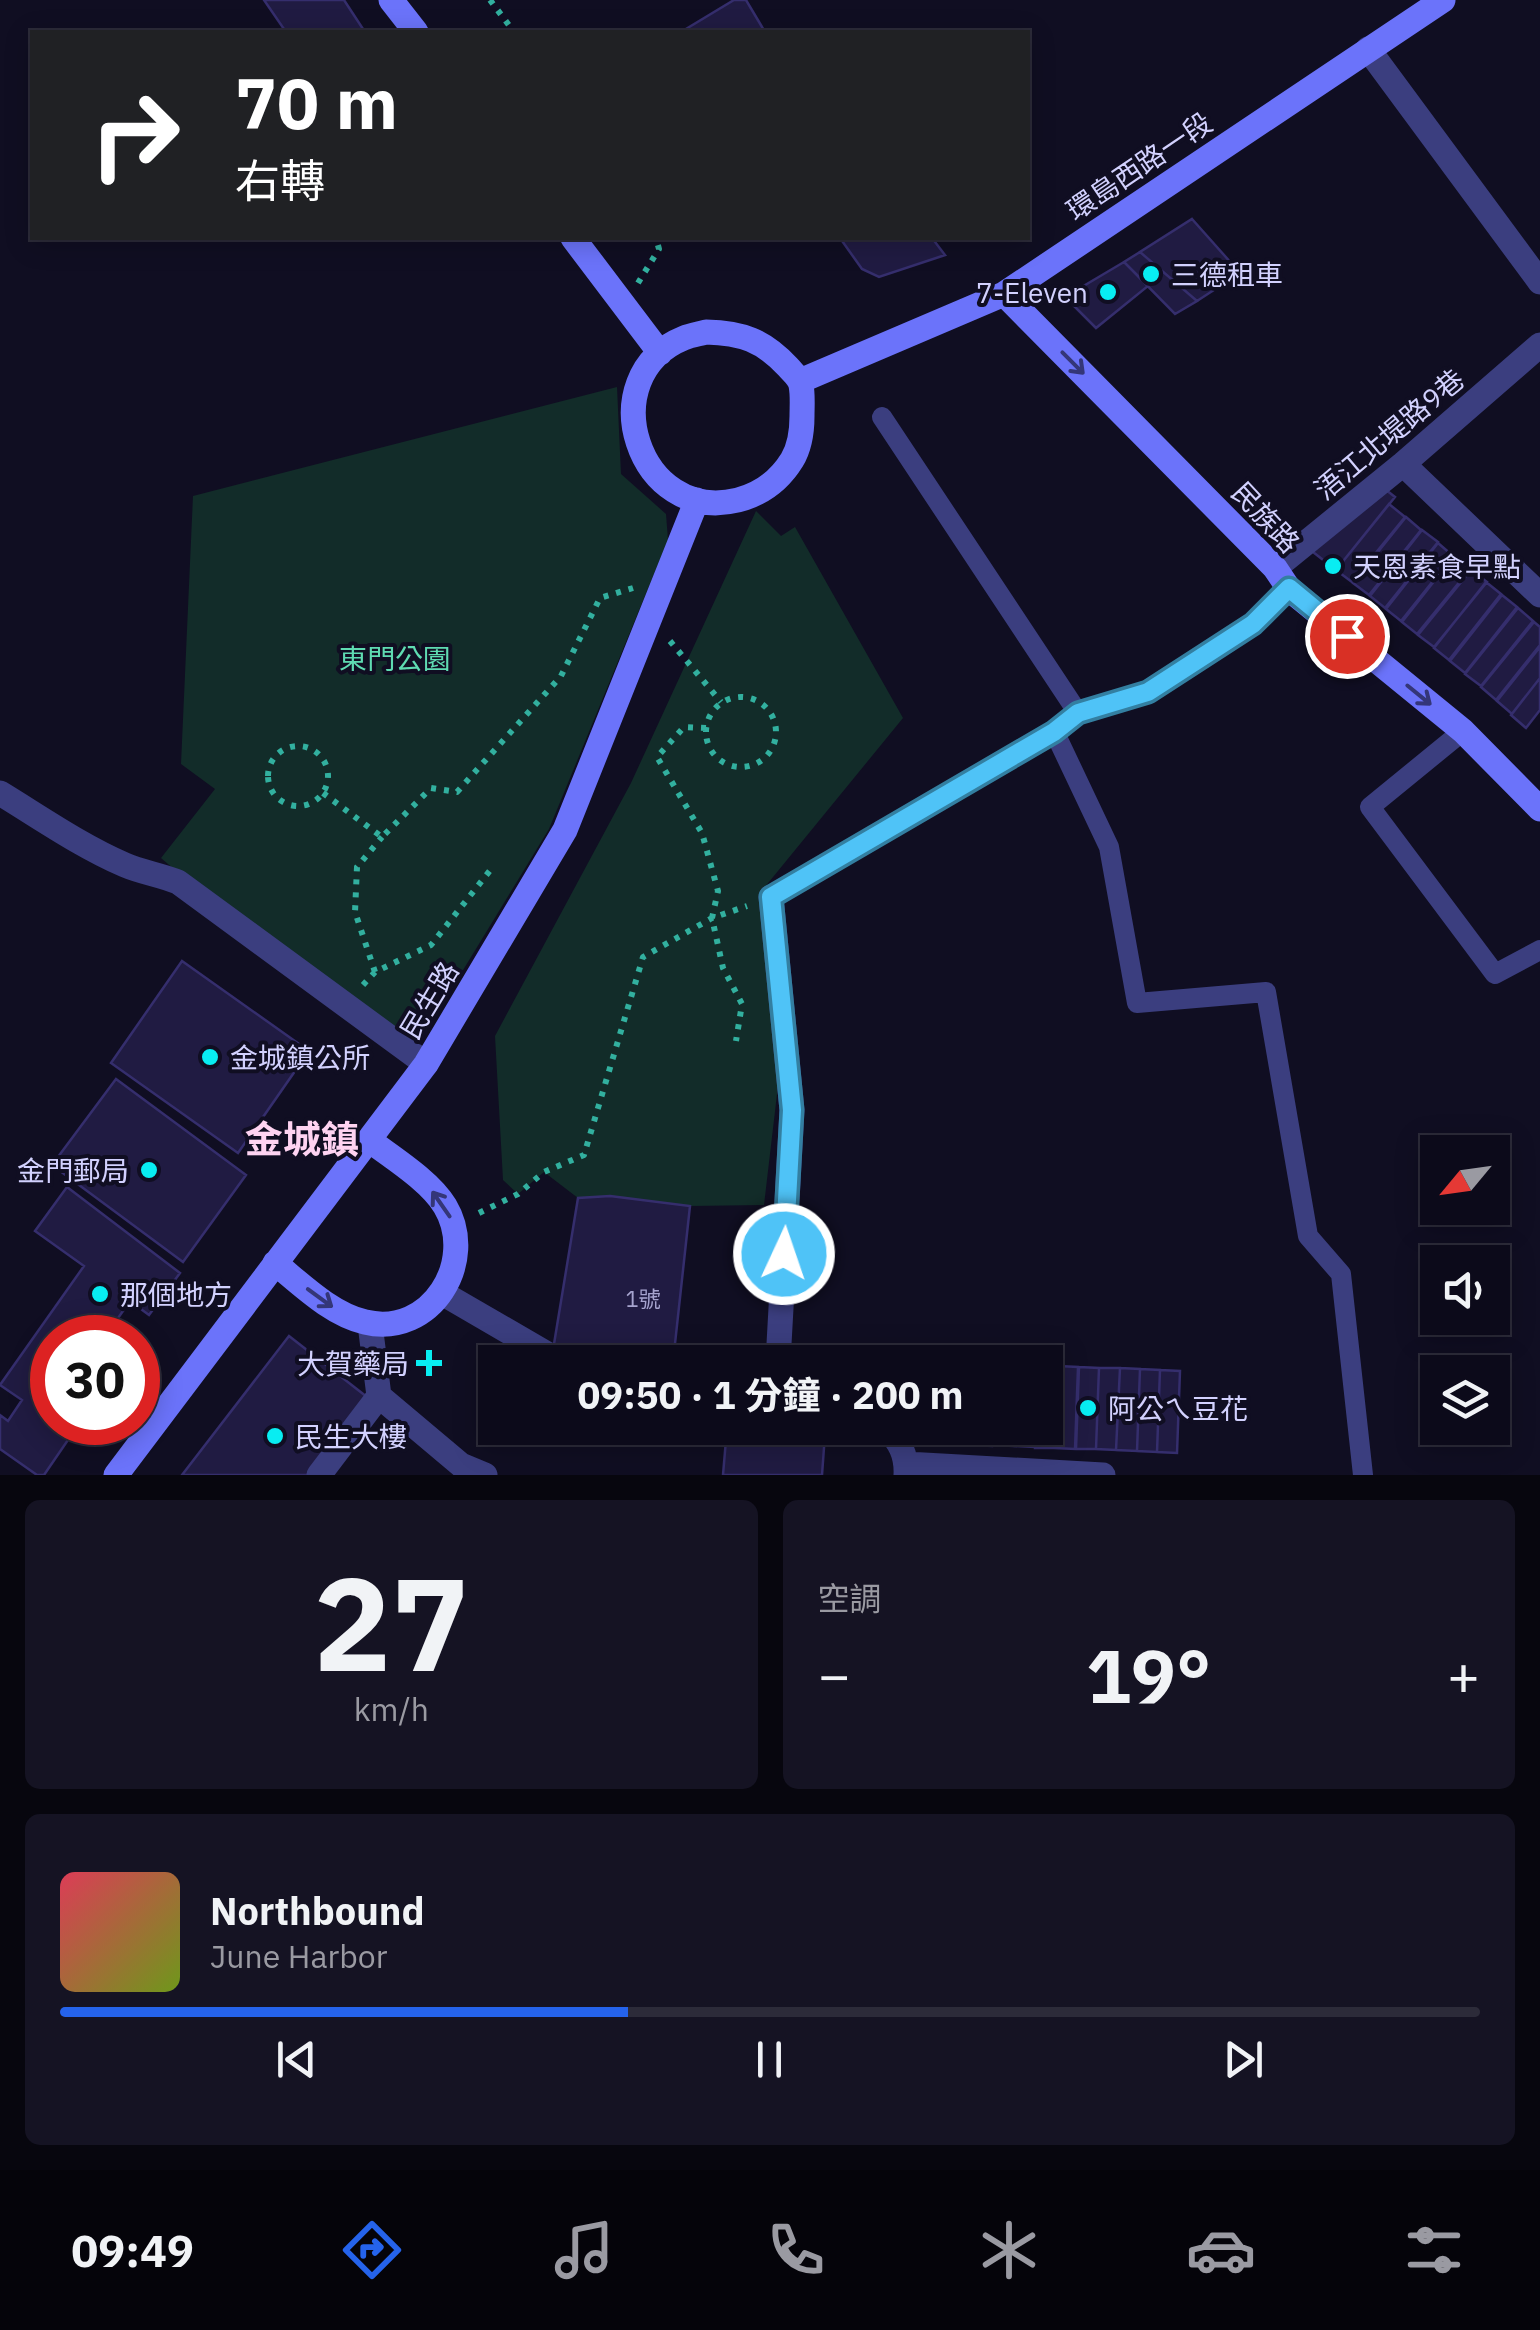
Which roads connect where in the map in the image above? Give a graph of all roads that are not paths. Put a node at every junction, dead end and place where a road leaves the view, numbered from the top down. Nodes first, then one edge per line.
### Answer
1 (391, 0) edge
2 (1443, 0) edge
3 (414, 30) edge
4 (1368, 48) junction
5 (575, 240) edge
6 (1540, 282) edge
7 (1004, 294) junction
8 (1540, 346) edge
9 (660, 353) junction
10 (800, 380) junction
11 (882, 417) dead end
12 (1403, 464) junction
13 (698, 500) junction
14 (1282, 578) junction
15 (1540, 595) edge
16 (1078, 713) junction
17 (1463, 731) junction
18 (1054, 732) junction
19 (0, 794) edge
20 (1540, 809) edge
21 (771, 897) joint
22 (1540, 950) edge
23 (426, 1064) junction
24 (369, 1140) junction
25 (275, 1263) junction
26 (442, 1292) junction
27 (370, 1324) junction
28 (532, 1345) edge
29 (779, 1345) edge
30 (379, 1396) junction
31 (901, 1445) edge
32 (906, 1470) edge
33 (116, 1475) edge
34 (319, 1475) edge
35 (486, 1475) edge
36 (1103, 1475) edge
37 (1363, 1475) edge

1 - 3 main road
2 - 4 main road, 環島西路一段
4 - 6 street
4 - 7 main road, 環島西路一段
5 - 9 main road
7 - 10 main road, 環島西路一段
7 -> 14 main road, 民族路
8 - 12 street, 浯江北堤路9巷
9 - 10 main road
9 - 13 main road
10 - 13 main road
11 - 16 lane
12 - 14 street, 浯江北堤路9巷
12 - 15 street
13 - 23 main road, 民生路
14 - 16 lane
14 -> 17 main road, 民族路
16 - 18 lane
17 - 20 main road, 民族路
17 - 22 lane
18 - 21 lane
18 - 37 lane
19 - 23 street
21 - 29 street
23 - 24 main road, 民生路
24 - 25 main road, 民生路
26 -> 24 main road
25 -> 27 main road
25 - 33 main road, 民生路
26 - 27 main road
26 - 28 street
27 - 30 street
30 - 34 street
30 - 35 street
31 - 32 street
32 - 36 street

